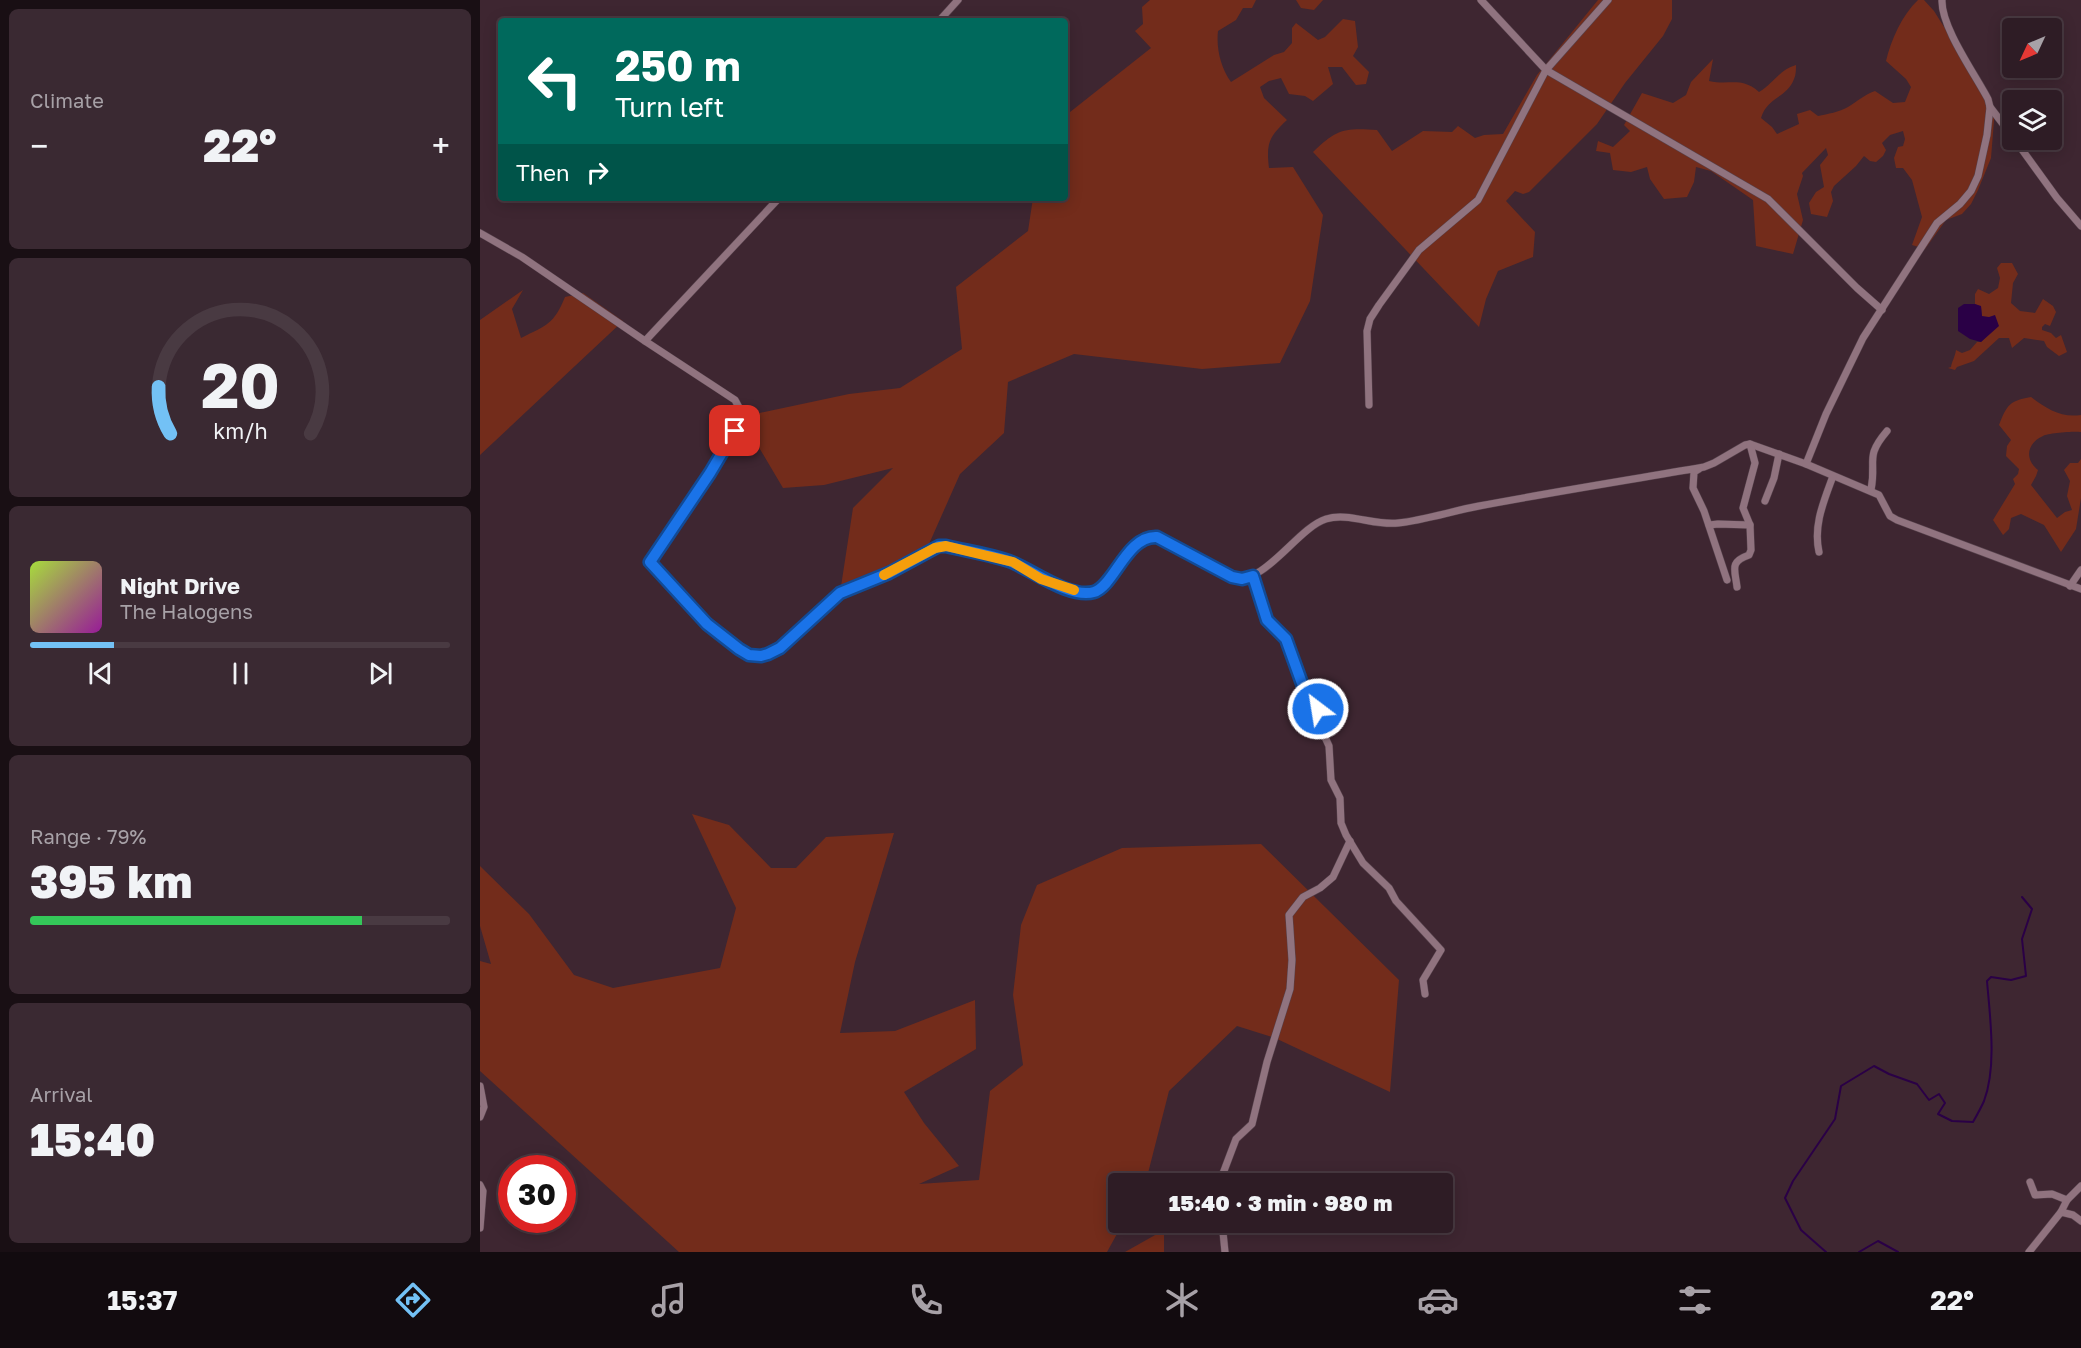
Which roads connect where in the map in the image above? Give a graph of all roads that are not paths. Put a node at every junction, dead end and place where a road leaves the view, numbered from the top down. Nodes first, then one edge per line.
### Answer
1 (958, 0) edge
2 (1481, 0) edge
3 (1608, 0) edge
4 (1942, 0) edge
5 (942, 18) edge
6 (1546, 70) junction
7 (1990, 107) junction
8 (2002, 122) edge
9 (2023, 150) edge
10 (776, 201) edge
11 (2081, 226) edge
12 (480, 233) edge
13 (1882, 310) junction
14 (645, 341) junction
15 (1370, 405) dead end
16 (1887, 431) dead end
17 (1750, 444) junction
18 (1779, 454) junction
19 (1806, 464) junction
20 (1704, 467) junction
21 (1833, 476) junction
22 (1871, 490) junction
23 (1766, 501) dead end
24 (1709, 525) junction
25 (1750, 525) junction
26 (1818, 552) dead end
27 (2081, 570) edge
28 (1253, 576) junction
29 (1727, 580) dead end
30 (2070, 586) junction
31 (1737, 587) dead end
32 (2080, 589) edge
33 (1350, 841) junction
34 (1425, 994) dead end
35 (480, 1086) edge
36 (480, 1117) edge
37 (1223, 1173) edge
38 (2030, 1182) dead end
39 (480, 1185) edge
40 (2081, 1186) edge
41 (2067, 1200) junction
42 (2061, 1212) junction
43 (2081, 1221) edge
44 (480, 1228) edge
45 (1223, 1233) edge
46 (1225, 1252) edge
47 (2029, 1252) edge

1 - 5 street
2 - 6 street
3 - 6 street
4 - 7 street
6 - 13 street
6 - 15 street
7 - 8 street
7 - 13 street
9 - 11 street
10 - 14 street
12 - 14 street
13 - 19 street
14 - 28 street
16 - 22 street
17 - 18 street
17 - 20 street
17 - 25 street
18 - 19 street
18 - 23 street
19 - 21 street
20 - 24 street
20 - 28 street
21 - 22 street
21 - 26 street
22 - 30 street
24 - 25 street
24 - 29 street
25 - 31 street
27 - 30 street
28 - 33 street
30 - 32 street
33 - 34 street
33 - 37 street
35 - 36 street
38 - 41 street
39 - 44 street
40 - 41 street
41 - 42 street
42 - 43 street
42 - 47 street
45 - 46 street

